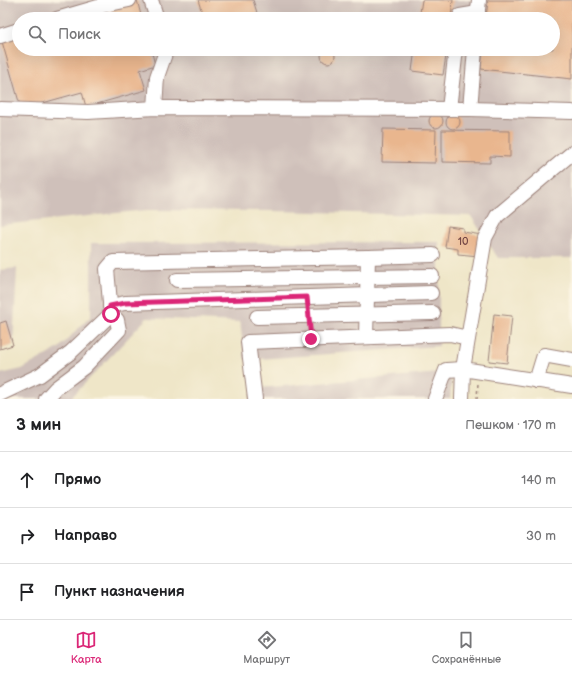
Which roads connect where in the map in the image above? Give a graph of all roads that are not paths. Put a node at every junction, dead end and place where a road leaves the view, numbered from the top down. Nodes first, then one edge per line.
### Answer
1 (129, 0) edge
2 (151, 0) edge
3 (105, 2) edge
4 (77, 12) edge
5 (154, 12) edge
6 (12, 32) edge
7 (0, 36) edge
8 (164, 56) edge
9 (455, 56) edge
10 (474, 56) edge
11 (155, 108) junction
12 (0, 109) edge
13 (449, 109) junction
14 (470, 109) junction
15 (572, 112) edge
16 (572, 153) edge
17 (433, 255) dead end
18 (368, 257) junction
19 (304, 258) junction
20 (432, 276) dead end
21 (368, 277) junction
22 (305, 278) junction
23 (177, 280) dead end
24 (431, 293) dead end
25 (367, 295) junction
26 (307, 297) junction
27 (110, 310) junction
28 (433, 313) dead end
29 (367, 314) junction
30 (309, 316) junction
31 (257, 317) dead end
32 (366, 337) junction
33 (468, 338) junction
34 (311, 339) junction
35 (71, 352) junction
36 (572, 360) edge
37 (84, 367) junction
38 (463, 369) junction
39 (536, 381) junction
40 (572, 386) edge
41 (0, 394) edge
42 (46, 399) edge
43 (255, 399) edge
44 (435, 399) edge
45 (462, 399) edge

1 - 3 street
2 - 5 street
3 - 4 street
6 - 7 street
8 - 11 street
9 - 13 street
10 - 14 street
11 - 12 street
11 - 13 street
13 - 14 street
14 - 15 street
16 - 33 street
17 - 18 street
18 - 19 street
18 - 21 street
19 - 22 street
19 - 27 street
20 - 21 street
21 - 22 street
21 - 25 street
22 - 23 street
22 - 26 street
24 - 25 street
25 - 26 street
25 - 29 street
26 - 27 street
26 - 30 street
27 - 35 street
27 - 37 street
28 - 29 street
29 - 30 street
29 - 32 street
30 - 31 street
30 - 34 street
32 - 33 street
32 - 34 street
33 - 38 street
34 - 43 street
35 - 37 street
35 - 41 street
36 - 39 street
37 - 42 street
38 - 39 street
38 - 44 street
38 - 45 street
39 - 40 street

